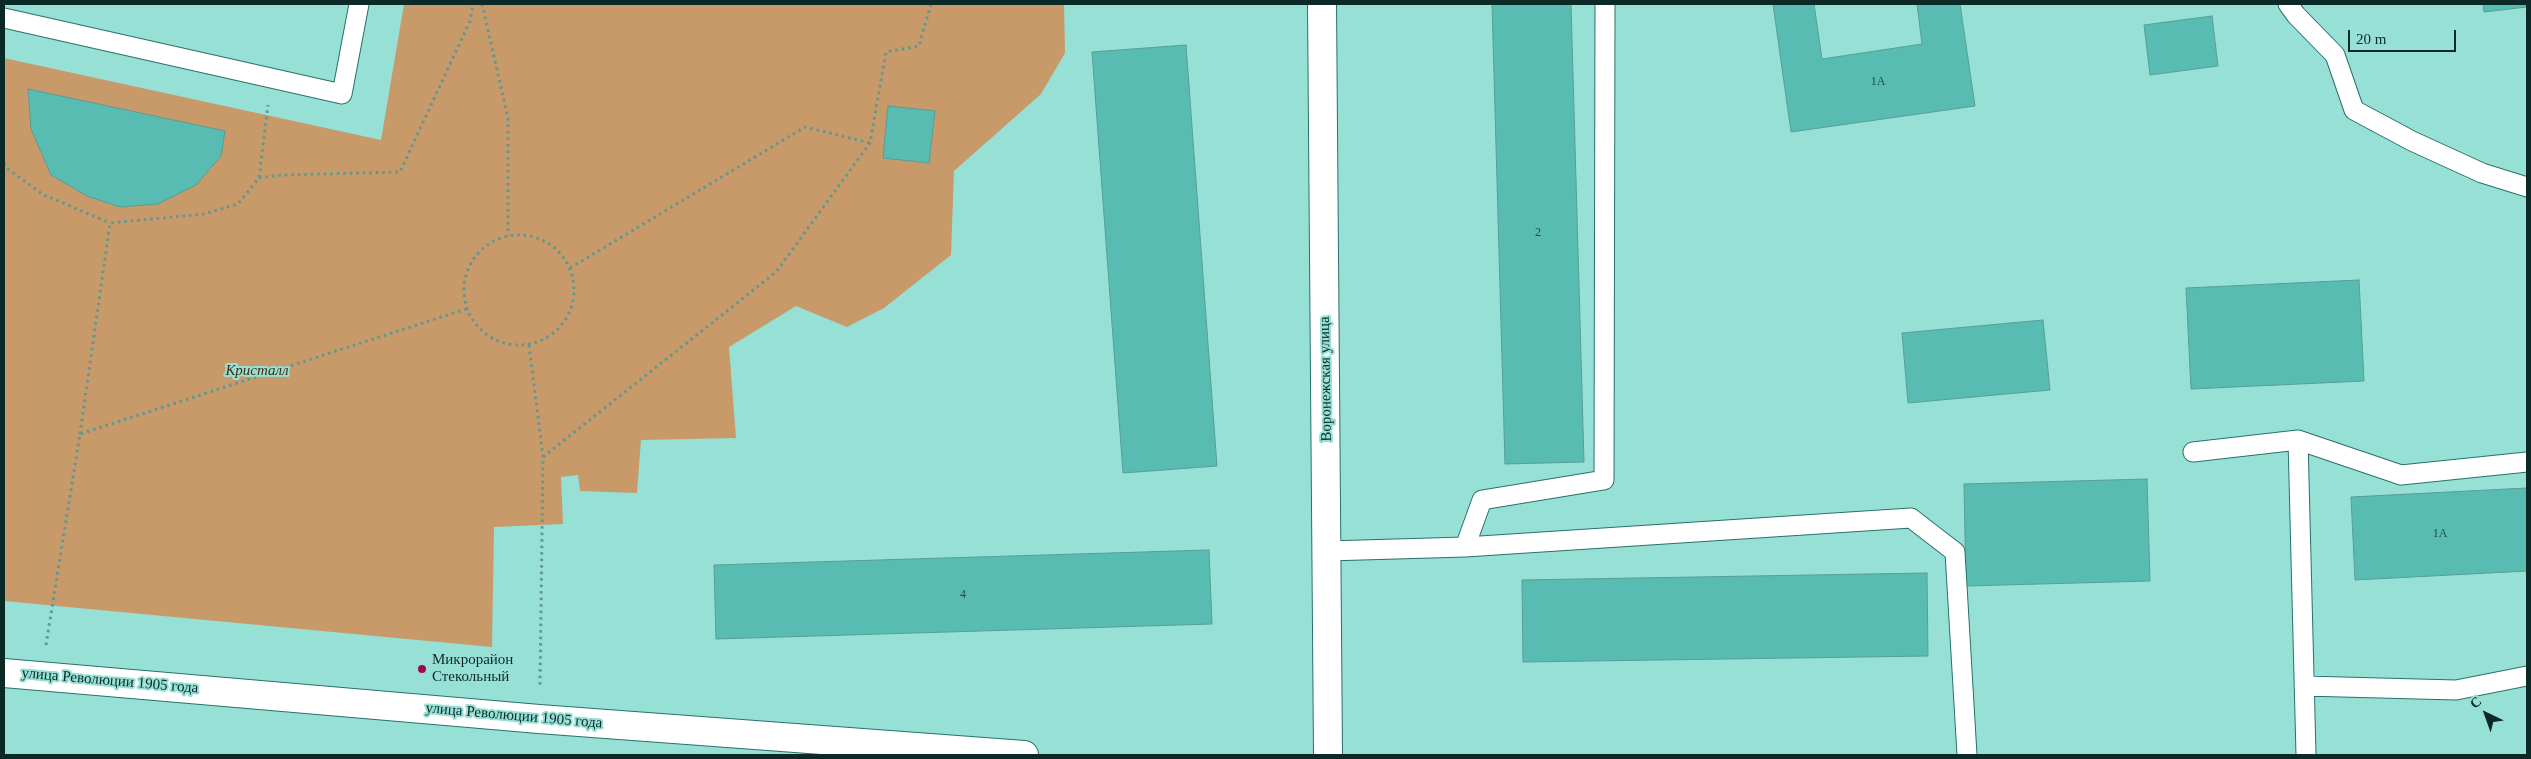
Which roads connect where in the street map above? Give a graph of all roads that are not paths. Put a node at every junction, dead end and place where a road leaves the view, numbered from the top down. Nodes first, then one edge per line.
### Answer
1 (359, 4) edge
2 (1322, 4) edge
3 (1605, 4) edge
4 (2288, 4) edge
5 (4, 18) edge
6 (2527, 187) edge
7 (2298, 440) junction
8 (2193, 452) dead end
9 (2527, 462) edge
10 (1465, 546) junction
11 (1327, 551) junction
12 (4, 672) edge
13 (2527, 676) edge
14 (2304, 686) junction
15 (1024, 755) edge
16 (1328, 755) edge
17 (1967, 755) edge
18 (2306, 755) edge

1 - 5 lane
2 - 11 main road, Воронежская улица
3 - 10 lane
4 - 6 lane
7 - 8 lane
7 - 9 lane
7 - 14 lane
10 - 11 lane
10 - 17 lane
11 - 16 main road, Воронежская улица
12 - 15 main road, улица Революции 1905 года
13 - 14 lane
14 - 18 lane

